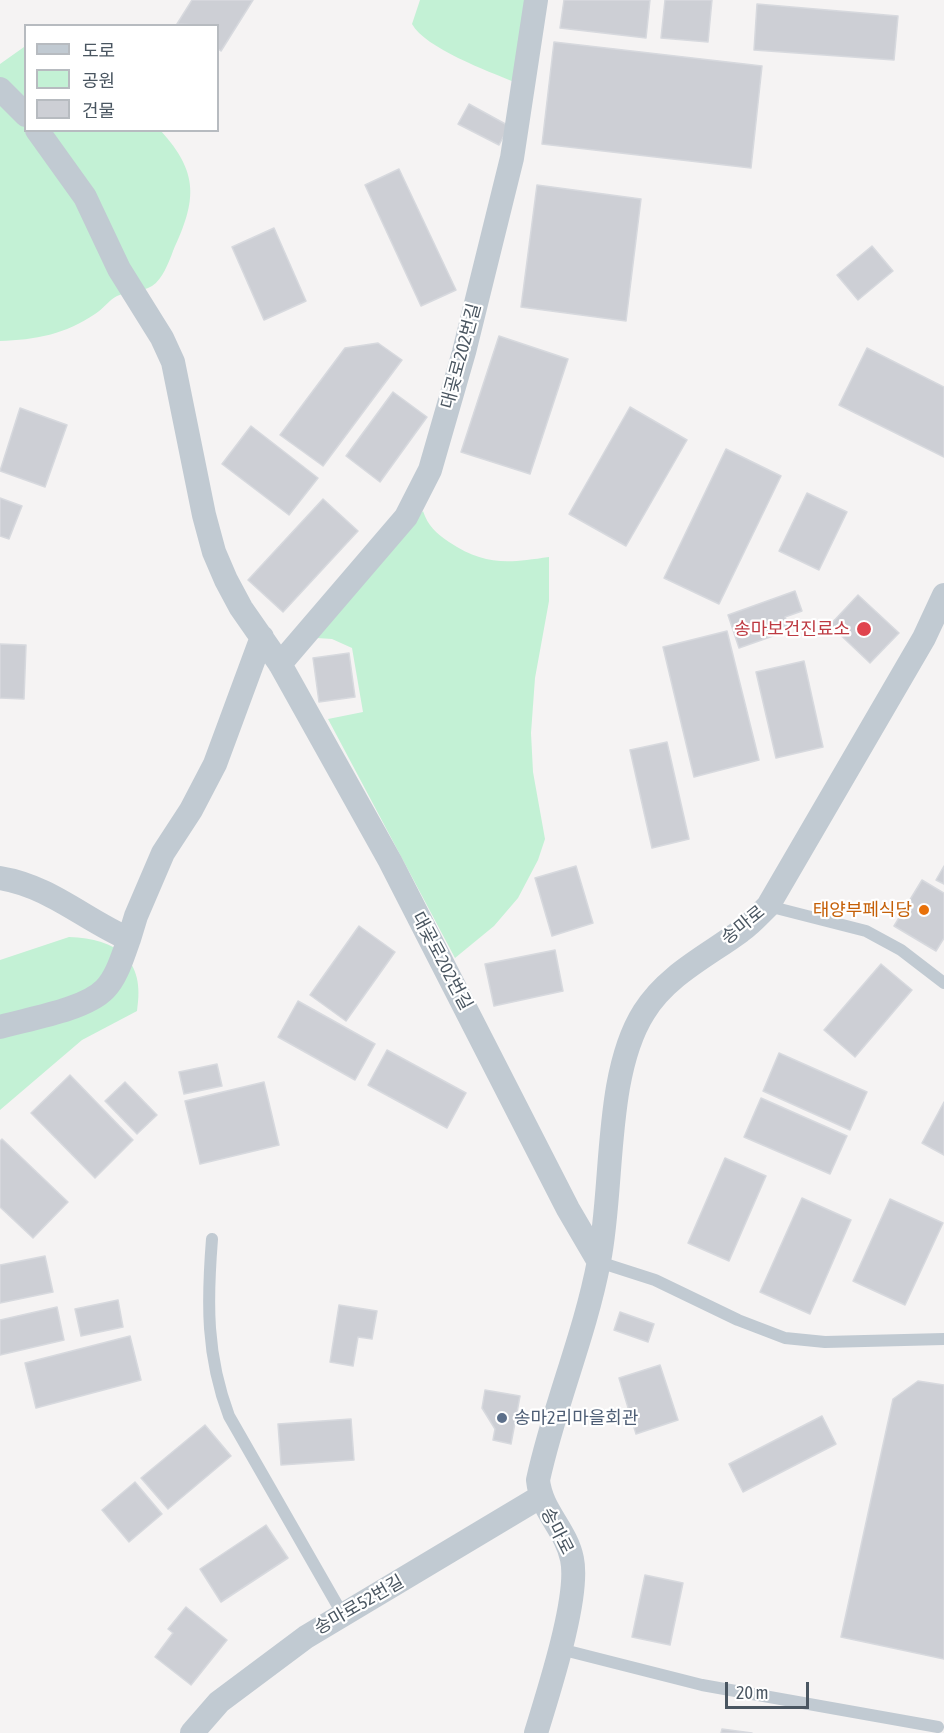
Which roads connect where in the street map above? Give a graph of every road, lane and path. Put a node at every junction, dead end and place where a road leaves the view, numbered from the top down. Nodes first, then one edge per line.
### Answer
1 (536, 0) edge
2 (0, 89) edge
3 (24, 113) edge
4 (38, 132) edge
5 (944, 595) edge
6 (262, 637) junction
7 (280, 664) junction
8 (0, 878) edge
9 (768, 906) junction
10 (129, 939) junction
11 (944, 983) edge
12 (0, 1027) edge
13 (212, 1239) dead end
14 (599, 1262) junction
15 (944, 1339) edge
16 (540, 1497) junction
17 (344, 1615) junction
18 (560, 1649) junction
19 (938, 1727) dead end
20 (192, 1733) edge
21 (536, 1733) edge

1 - 7 street, 대곶로202번길
2 - 3 street
4 - 6 street, 대곶로202번길
5 - 9 street, 송마로
6 - 7 street, 대곶로202번길
6 - 10 street
7 - 14 street, 대곶로202번길
8 - 10 street
9 - 11 lane
9 - 14 street, 송마로
10 - 12 street
13 - 17 lane
14 - 15 lane
14 - 16 street, 송마로
16 - 17 street, 송마로52번길
16 - 18 street, 송마로
17 - 20 street, 송마로52번길
18 - 19 lane
18 - 21 street, 송마로

